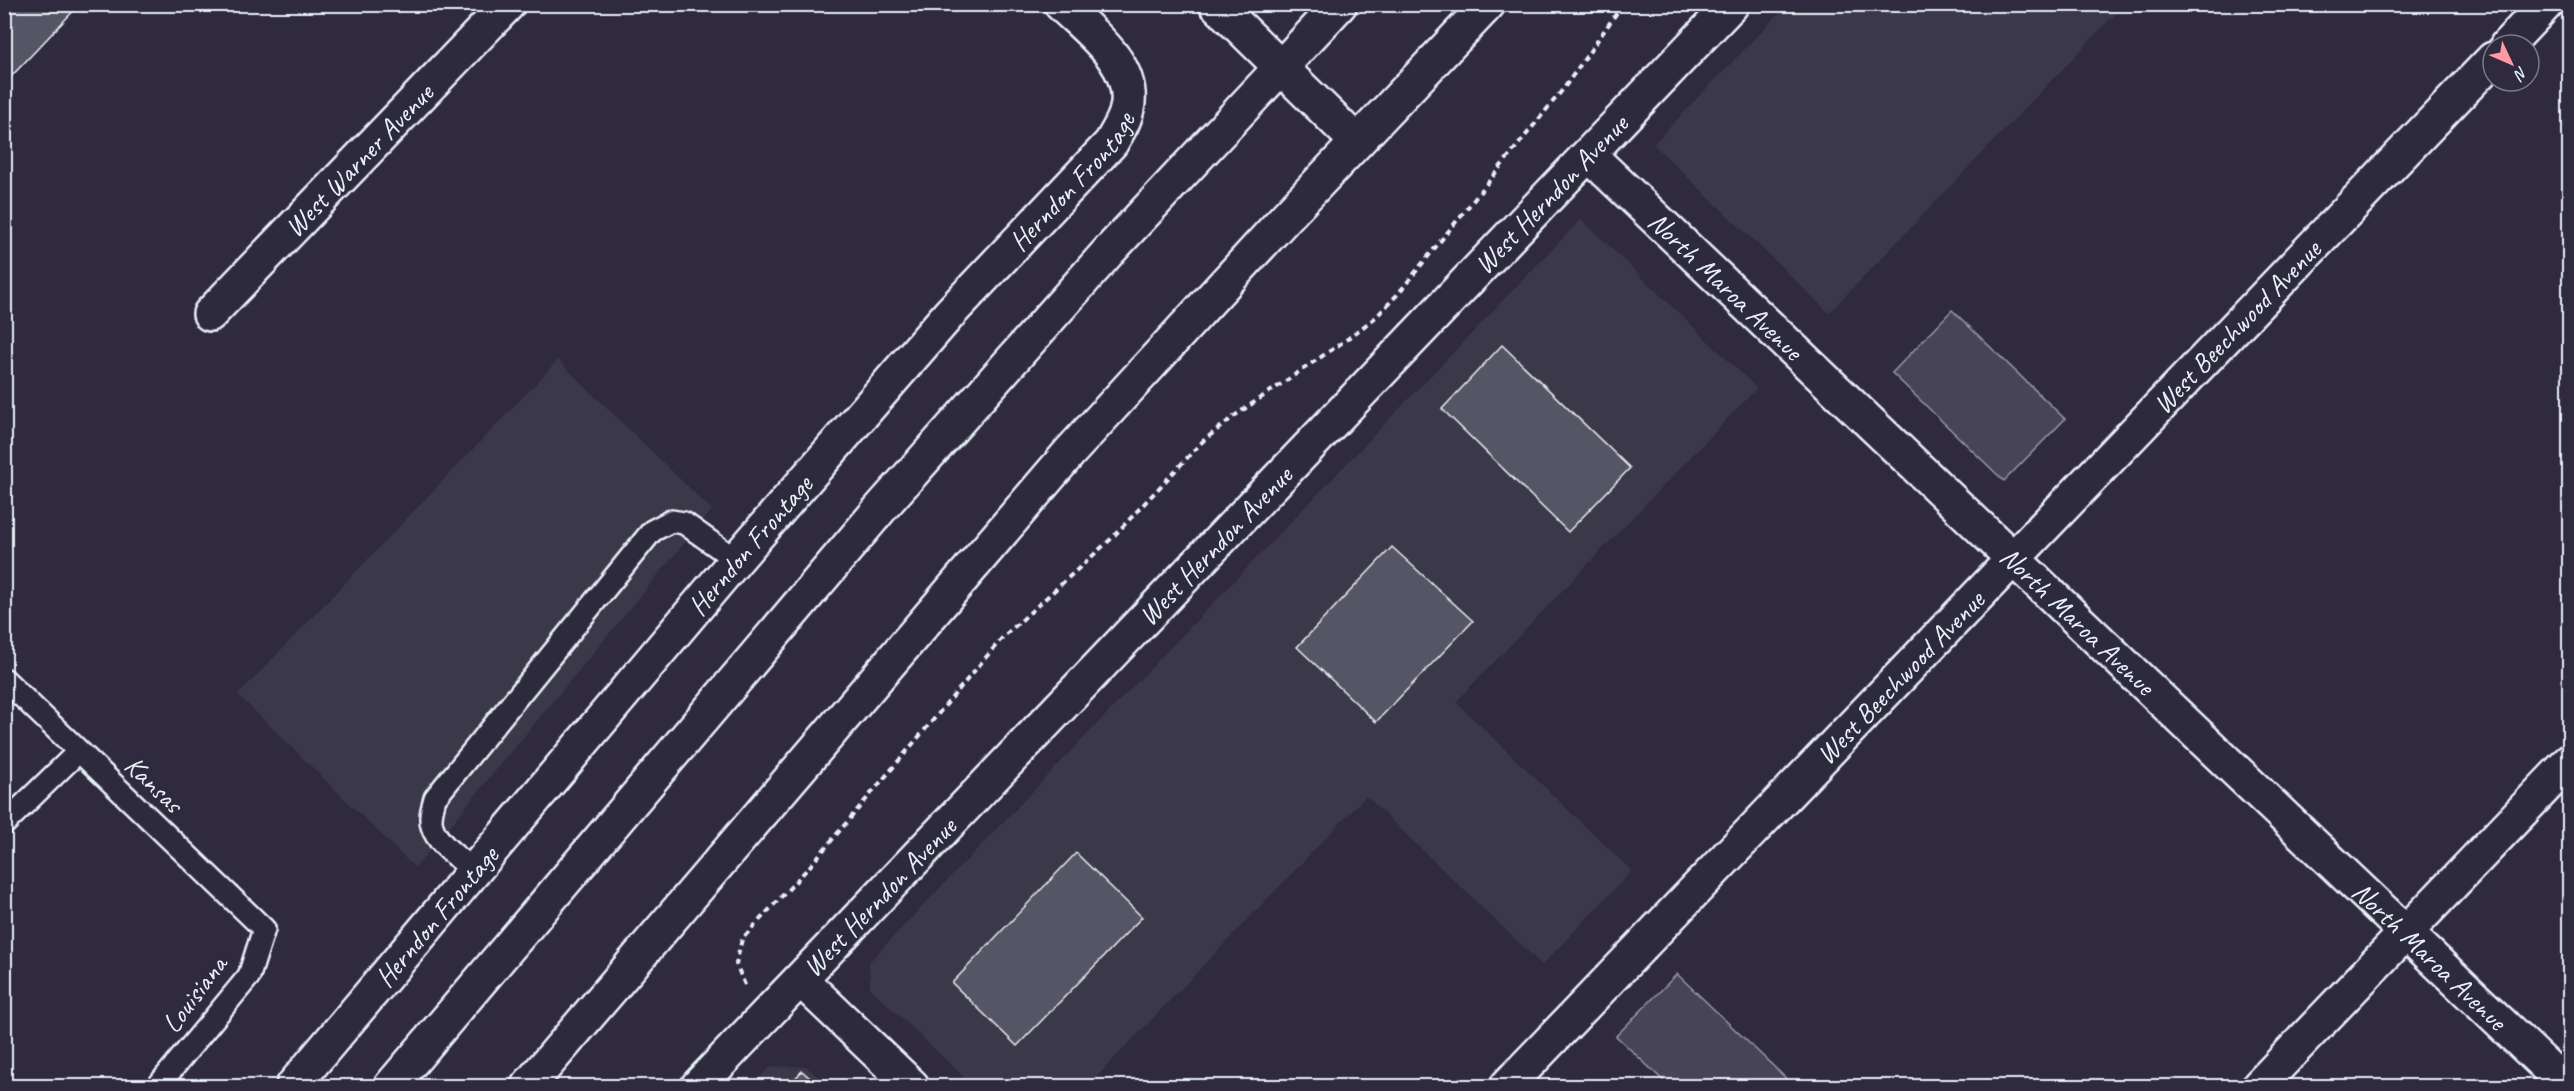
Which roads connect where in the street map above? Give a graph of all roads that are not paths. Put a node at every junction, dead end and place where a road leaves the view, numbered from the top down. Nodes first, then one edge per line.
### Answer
1 (508, 4) edge
2 (1060, 4) edge
3 (1216, 4) edge
4 (1340, 4) edge
5 (1488, 4) edge
6 (1732, 4) edge
7 (2546, 4) edge
8 (2518, 33) edge
9 (1281, 67) junction
10 (2481, 72) edge
11 (1357, 142) junction
12 (1589, 155) junction
13 (210, 314) dead end
14 (736, 560) junction
15 (2013, 560) junction
16 (4, 679) edge
17 (79, 751) junction
18 (2570, 761) edge
19 (4, 824) edge
20 (474, 871) junction
21 (264, 930) joint
22 (2405, 933) junction
23 (801, 980) junction
24 (158, 1086) edge
25 (293, 1086) edge
26 (391, 1086) edge
27 (528, 1086) edge
28 (698, 1086) edge
29 (912, 1086) edge
30 (1507, 1086) edge
31 (2259, 1086) edge
32 (2567, 1086) edge

1 - 13 street, West Warner Avenue
2 - 14 street, Herndon Frontage
3 - 9 street
4 - 9 street
5 - 11 street
6 - 12 street, West Herndon Avenue
7 - 8 street
9 - 11 street
9 - 26 street
10 - 15 street, West Beechwood Avenue
11 - 27 street
12 - 15 street, North Maroa Avenue
12 - 23 street, West Herndon Avenue
14 - 20 street, Herndon Frontage
14 - 20 lane
15 - 22 street, North Maroa Avenue
15 - 30 street, West Beechwood Avenue
16 - 17 lane, Kansas
17 - 19 lane
17 - 21 lane, Kansas
18 - 22 street
20 - 25 street, Herndon Frontage
21 - 24 lane, Louisiana
22 - 31 street
22 - 32 street, North Maroa Avenue
23 - 28 street, West Herndon Avenue
23 - 29 street

